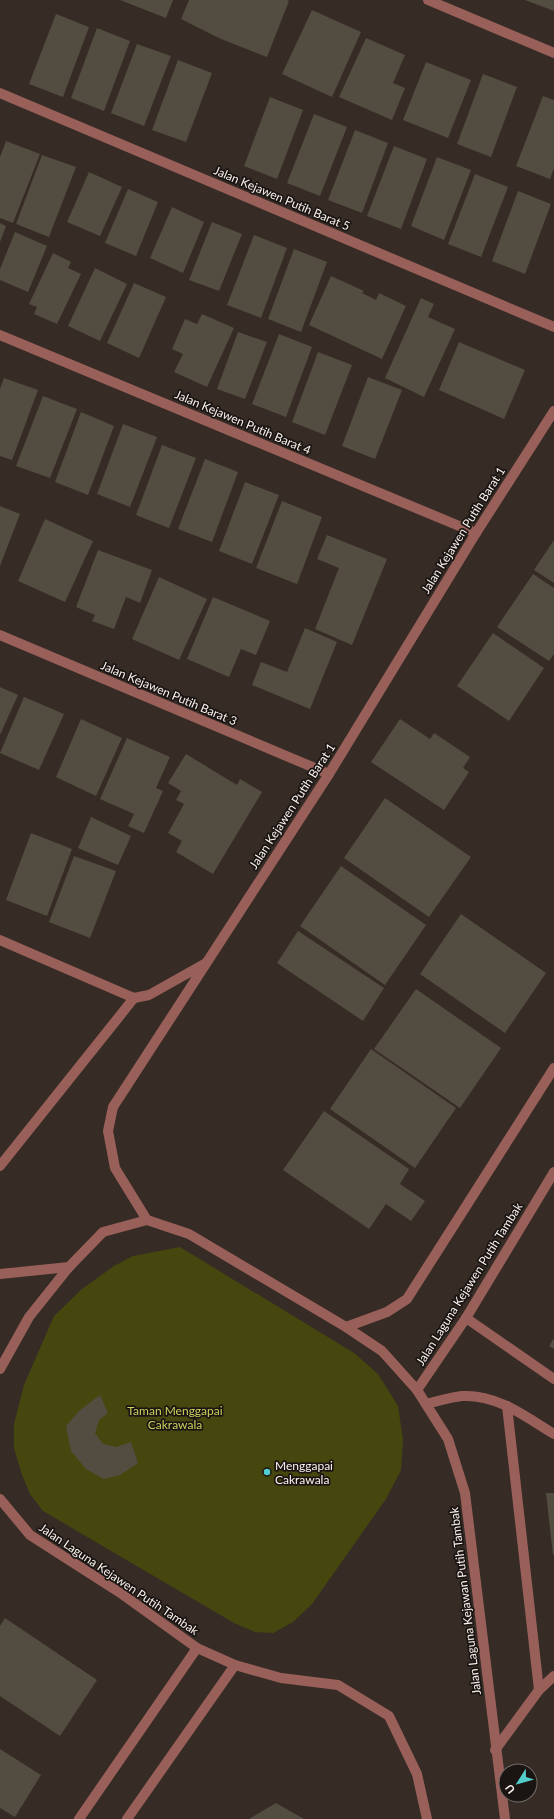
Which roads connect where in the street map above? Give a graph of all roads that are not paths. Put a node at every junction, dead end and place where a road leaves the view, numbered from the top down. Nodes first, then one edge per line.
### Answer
1 (428, 0) edge
2 (554, 53) edge
3 (0, 93) edge
4 (554, 327) edge
5 (0, 335) edge
6 (554, 411) edge
7 (476, 533) junction
8 (0, 635) edge
9 (329, 774) junction
10 (0, 940) edge
11 (208, 962) junction
12 (134, 998) junction
13 (554, 1068) edge
14 (0, 1166) edge
15 (554, 1172) edge
16 (147, 1220) junction
17 (69, 1267) junction
18 (0, 1274) edge
19 (466, 1318) junction
20 (346, 1327) junction
21 (0, 1368) edge
22 (554, 1378) edge
23 (417, 1390) junction
24 (426, 1404) junction
25 (507, 1406) junction
26 (554, 1434) edge
27 (0, 1499) edge
28 (197, 1648) junction
29 (235, 1665) junction
30 (554, 1676) edge
31 (539, 1690) junction
32 (495, 1750) junction
33 (79, 1819) edge
34 (127, 1819) edge
35 (427, 1819) edge
36 (505, 1819) edge

1 - 2 street
3 - 4 street, Jalan Kejawen Putih Barat 5
5 - 7 street, Jalan Kejawen Putih Barat 4
6 - 7 street, Jalan Kejawen Putih Barat 1
7 - 9 street, Jalan Kejawen Putih Barat 1
8 - 9 street, Jalan Kejawen Putih Barat 3
9 - 11 street, Jalan Kejawen Putih Barat 1
10 - 12 street
11 - 12 street
11 - 16 street, Jalan Kejawen Putih Barat 1
12 - 14 street
13 - 20 street
15 - 19 street, Jalan Laguna Kejawen Putih Tambak
16 - 17 street
16 - 20 street, Jalan Laguna Kejawen Putih Tambak
17 - 18 street
17 - 21 street
19 - 22 street
19 - 23 street, Jalan Laguna Kejawen Putih Tambak
20 - 23 street, Jalan Laguna Kejawen Putih Tambak
23 - 24 street, Jalan Laguna Kejawan Putih Tambak
24 - 25 street
24 - 32 street, Jalan Laguna Kejawan Putih Tambak
25 - 26 street
25 - 31 street
27 - 28 street, Jalan Laguna Kejawen Putih Tambak
28 - 29 street, Jalan Laguna Kejawen Putih Tambak
28 - 33 street
29 - 34 street
29 - 35 street
30 - 31 street
31 - 32 street
32 - 36 street, Jalan Laguna Kejawan Putih Tambak

